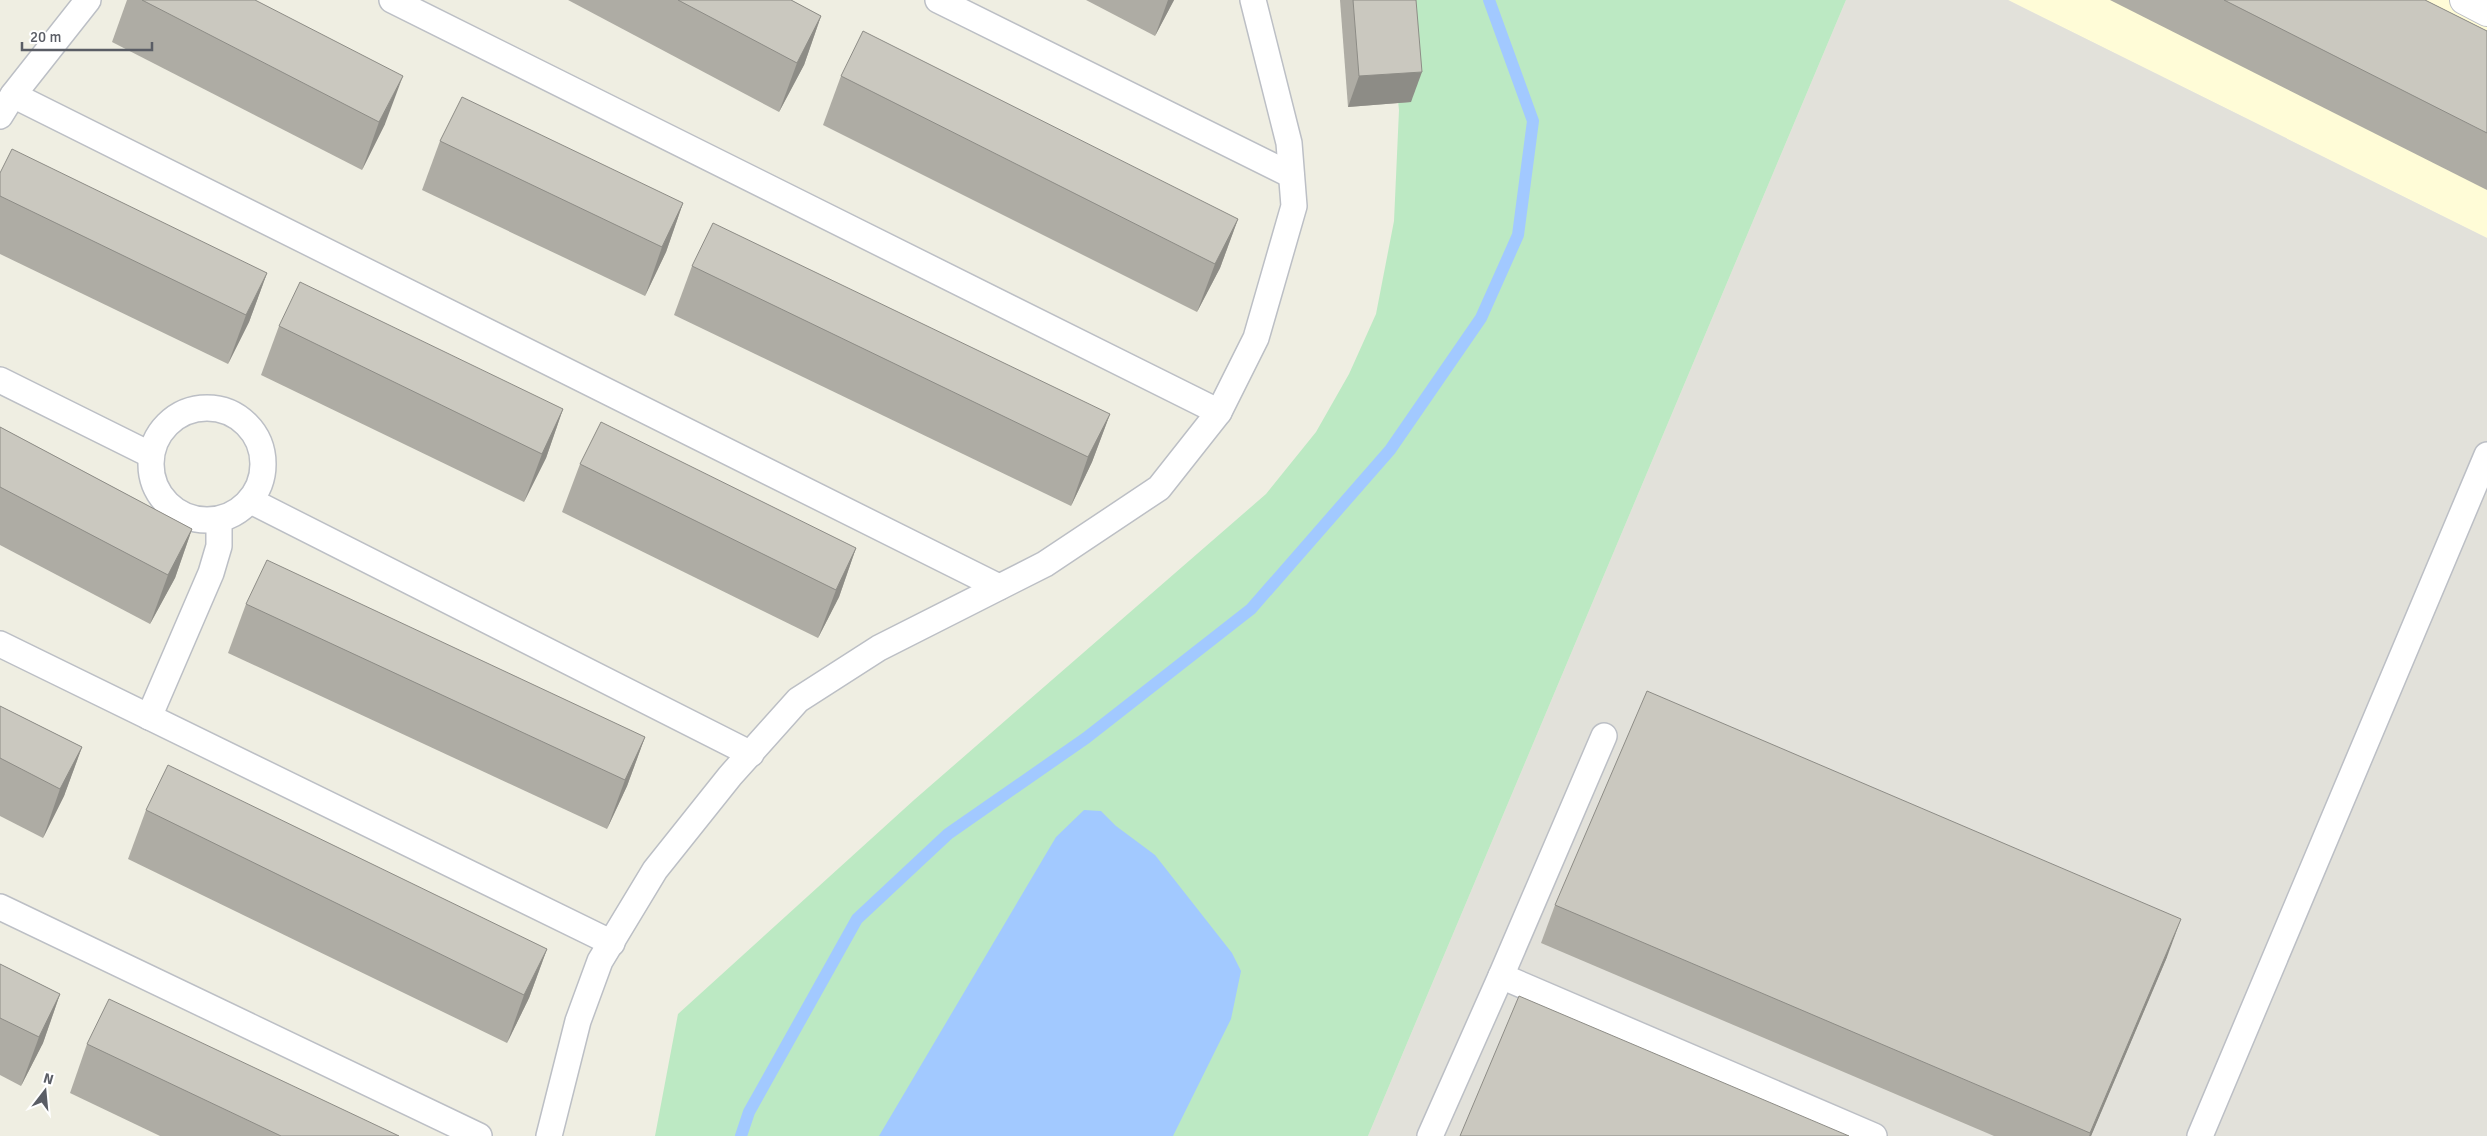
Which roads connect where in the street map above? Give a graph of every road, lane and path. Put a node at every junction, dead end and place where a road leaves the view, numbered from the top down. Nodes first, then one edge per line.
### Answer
1 (88, 0) edge
2 (392, 0) edge
3 (938, 0) edge
4 (1253, 0) edge
5 (2464, 0) edge
6 (2487, 12) edge
7 (13, 95) junction
8 (0, 116) edge
9 (1291, 176) junction
10 (0, 380) edge
11 (1219, 412) junction
12 (151, 455) junction
13 (2487, 455) edge
14 (250, 501) junction
15 (220, 520) junction
16 (999, 587) junction
17 (0, 644) edge
18 (149, 717) junction
19 (1604, 736) dead end
20 (751, 754) junction
21 (0, 907) edge
22 (612, 943) junction
23 (1501, 976) junction
24 (479, 1136) edge
25 (549, 1136) edge
26 (1430, 1136) edge
27 (1874, 1136) edge
28 (2200, 1136) edge

1 - 7 lane
2 - 11 lane
3 - 9 lane
4 - 9 lane
5 - 6 street
7 - 8 lane
7 - 16 lane
9 - 11 lane
10 - 12 lane
11 - 16 lane
12 - 14 lane
12 - 15 lane
13 - 28 lane
14 - 15 lane
14 - 20 lane
15 - 18 lane
16 - 20 lane
17 - 18 lane
18 - 22 lane
19 - 23 lane
20 - 22 lane
21 - 24 lane
22 - 25 lane
23 - 26 lane
23 - 27 lane

